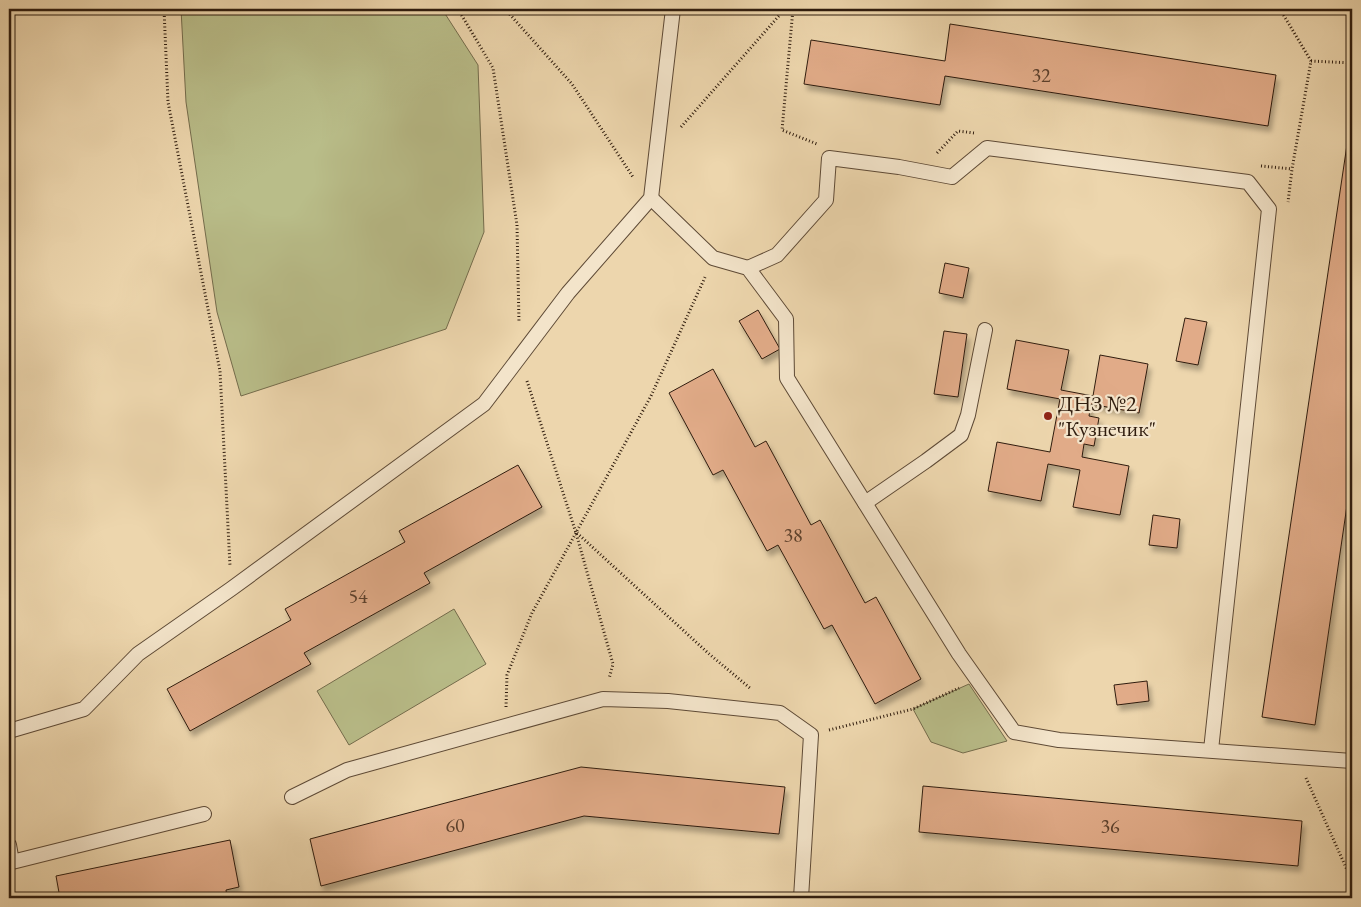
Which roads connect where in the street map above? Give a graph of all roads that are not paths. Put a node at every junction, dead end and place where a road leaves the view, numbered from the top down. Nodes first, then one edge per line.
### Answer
1 (673, 9) edge
2 (652, 198) junction
3 (748, 268) junction
4 (985, 330) dead end
5 (865, 502) junction
6 (9, 731) edge
7 (1211, 750) junction
8 (1352, 761) edge
9 (292, 797) dead end
10 (204, 814) dead end
11 (9, 845) edge
12 (801, 898) edge

1 - 2 lane
2 - 3 lane
2 - 6 lane
3 - 5 lane
3 - 7 lane
4 - 5 lane
5 - 7 lane
7 - 8 lane
9 - 12 lane
10 - 11 lane

